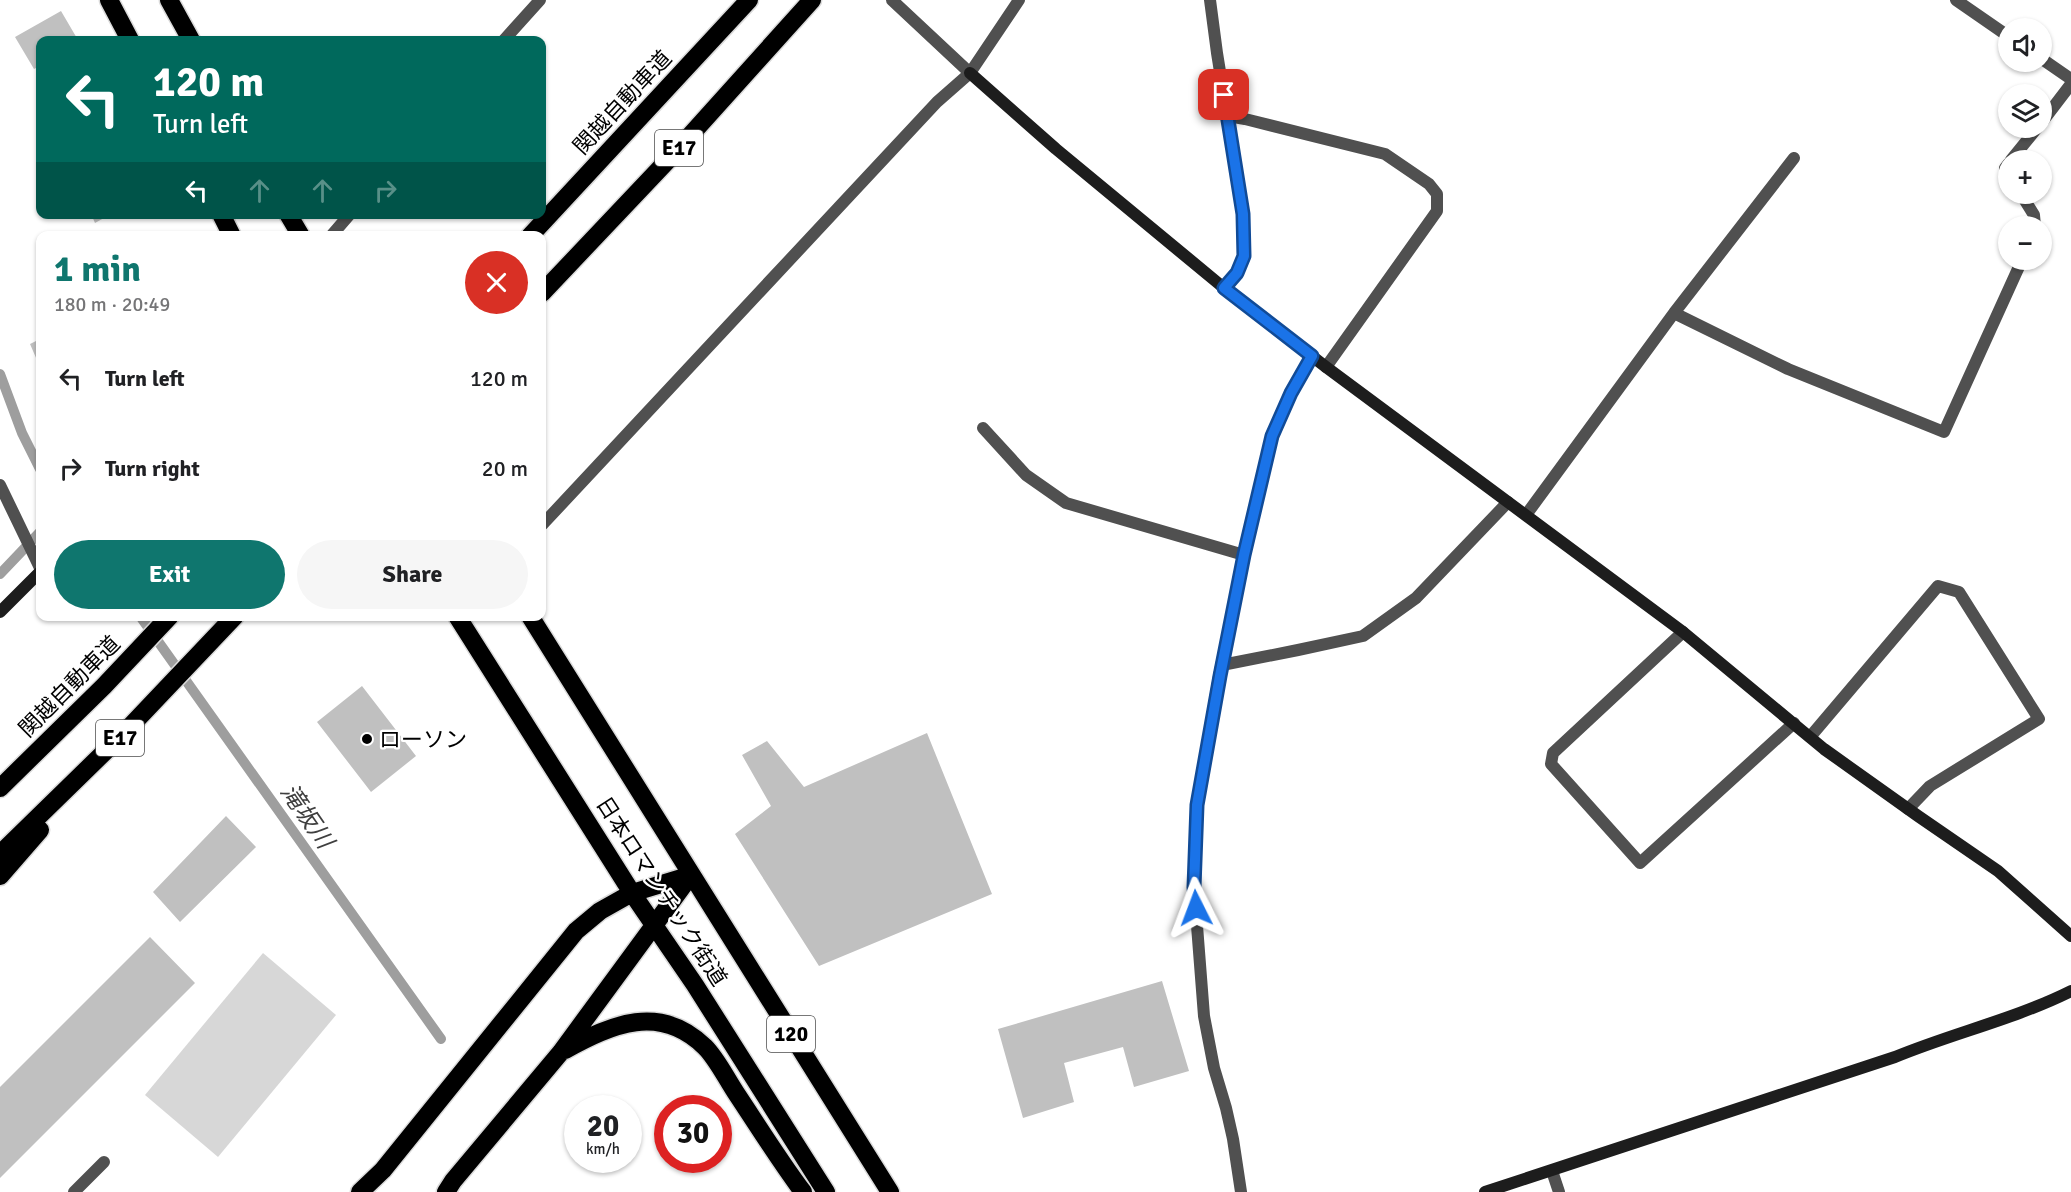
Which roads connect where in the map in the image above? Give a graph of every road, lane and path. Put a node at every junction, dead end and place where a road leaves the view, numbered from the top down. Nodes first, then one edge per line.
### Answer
1 (109, 0) edge
2 (169, 0) edge
3 (540, 0) edge
4 (749, 0) edge
5 (812, 0) edge
6 (892, 0) edge
7 (1019, 0) edge
8 (1210, 0) edge
9 (1956, 0) edge
10 (1998, 29) edge
11 (128, 36) edge
12 (189, 36) edge
13 (508, 36) edge
14 (2052, 66) edge
15 (970, 73) junction
16 (2071, 79) edge
17 (2071, 84) edge
18 (2052, 109) edge
19 (1228, 116) junction
20 (2029, 138) edge
21 (2020, 150) edge
22 (1794, 158) dead end
23 (346, 219) edge
24 (546, 219) edge
25 (546, 219) edge
26 (335, 231) edge
27 (535, 231) edge
28 (2017, 270) edge
29 (1224, 288) junction
30 (546, 289) edge
31 (1674, 313) junction
32 (1312, 356) junction
33 (1326, 367) junction
34 (983, 428) dead end
35 (0, 485) edge
36 (1508, 502) junction
37 (1526, 515) junction
38 (546, 521) edge
39 (1244, 555) junction
40 (36, 562) edge
41 (36, 574) edge
42 (0, 612) edge
43 (165, 621) edge
44 (230, 621) edge
45 (460, 621) edge
46 (533, 621) edge
47 (1683, 632) junction
48 (1222, 665) junction
49 (1794, 723) junction
50 (124, 734) junction
51 (1810, 737) junction
52 (0, 788) edge
53 (1908, 808) junction
54 (0, 854) edge
55 (692, 875) junction
56 (0, 876) edge
57 (632, 893) junction
58 (654, 924) junction
59 (2071, 936) edge
60 (2071, 992) edge
61 (561, 1052) junction
62 (104, 1162) dead end
63 (1552, 1171) junction
64 (75, 1192) edge
65 (360, 1192) edge
66 (446, 1192) edge
67 (803, 1192) edge
68 (826, 1192) edge
69 (890, 1192) edge
70 (1241, 1192) edge
71 (1485, 1192) edge
72 (1559, 1192) edge

1 - 11 highway
2 - 12 highway
3 - 13 street
4 - 25 highway, 関越自動車道 / E17
5 - 30 highway, E17
6 - 15 street
7 - 15 street
8 - 19 street
9 - 10 street
14 - 16 street
15 - 29 street
15 - 38 street
17 - 18 street
19 - 29 street
19 - 33 street
20 - 21 street
22 - 31 street
23 - 26 street
24 - 27 highway, 関越自動車道 / E17
28 - 31 street
29 - 32 street
31 - 37 street
32 - 33 street
32 - 39 street
33 - 36 street
34 - 39 street
35 - 40 street
36 - 37 street
36 - 48 street
37 - 47 street
39 - 48 street
41 - 42 street
43 - 52 highway, 関越自動車道 / E17
44 - 50 highway, E17
45 - 57 highway, 日本ロマンチック街道 / 120
46 - 55 highway, 日本ロマンチック街道 / 120
47 - 49 street
47 - 49 street
48 - 70 street
49 - 51 street
50 - 54 highway, E17
50 - 56 highway
51 - 53 street
51 - 53 street
53 - 59 street
55 - 57 highway
55 - 58 highway
55 - 69 highway, 日本ロマンチック街道 / 120
57 - 58 highway, 日本ロマンチック街道 / 120
57 - 65 highway
58 - 61 highway
58 - 68 highway, 日本ロマンチック街道 / 120
60 - 63 street
61 - 66 highway
61 - 67 highway
62 - 64 street
63 - 71 street
63 - 72 street

